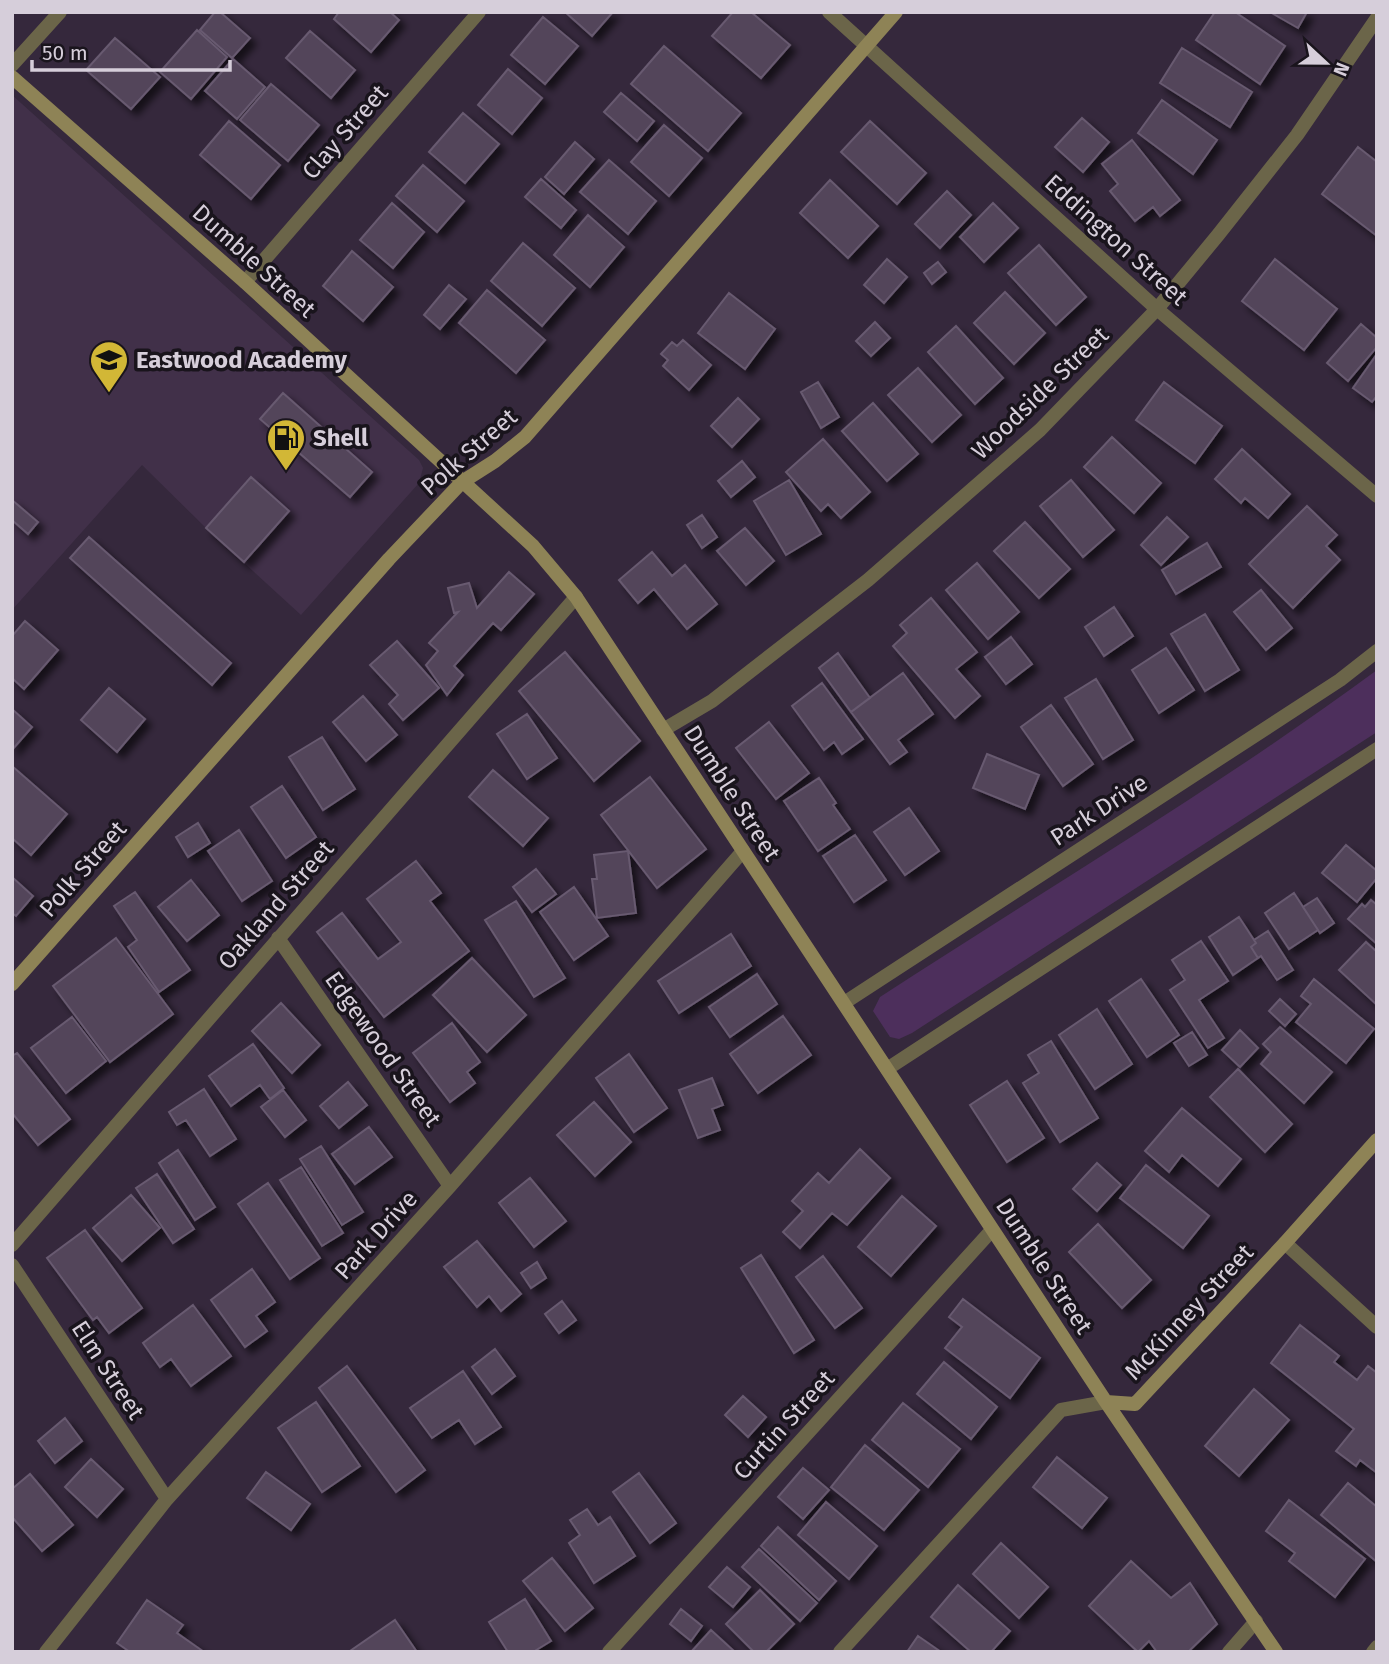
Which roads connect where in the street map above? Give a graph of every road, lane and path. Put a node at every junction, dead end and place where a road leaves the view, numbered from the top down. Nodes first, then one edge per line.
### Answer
1 (60, 12) edge
2 (480, 12) edge
3 (829, 12) edge
4 (896, 12) edge
5 (1377, 18) edge
6 (866, 46) junction
7 (12, 65) edge
8 (12, 77) edge
9 (245, 282) junction
10 (1157, 309) junction
11 (462, 482) junction
12 (1377, 496) edge
13 (576, 597) junction
14 (1377, 651) edge
15 (663, 730) junction
16 (1377, 749) edge
17 (743, 851) junction
18 (278, 938) junction
19 (12, 984) edge
20 (844, 1003) junction
21 (887, 1069) junction
22 (1377, 1140) edge
23 (450, 1186) junction
24 (992, 1230) junction
25 (1285, 1243) junction
26 (12, 1245) edge
27 (12, 1265) edge
28 (1377, 1326) edge
29 (1106, 1402) junction
30 (167, 1499) junction
31 (1256, 1622) junction
32 (1377, 1647) edge
33 (46, 1652) edge
34 (609, 1652) edge
35 (840, 1652) edge
36 (1229, 1652) edge
37 (1276, 1652) edge
38 (1373, 1652) edge

1 - 7 street
2 - 9 street, Clay Street
3 - 6 street, Eddington Street
4 - 6 street, Polk Street
5 - 10 street, Woodside Street
6 - 10 street, Eddington Street
6 - 11 street, Polk Street
8 - 9 street, Dumble Street
9 - 11 street, Dumble Street
10 - 12 street, Eddington Street
10 - 15 street, Woodside Street
11 - 13 street, Dumble Street
11 - 19 street, Polk Street
13 - 15 street, Dumble Street
13 - 18 street, Oakland Street
14 - 20 street, Park Drive
15 - 17 street, Dumble Street
16 - 21 street
17 - 20 street, Dumble Street
17 - 23 street, Park Drive
18 - 23 street, Edgewood Street
18 - 26 street, Oakland Street
20 - 21 street, Dumble Street
21 - 24 street, Dumble Street
22 - 25 street, McKinney Street
23 - 30 street, Park Drive
24 - 29 street, Dumble Street
24 - 34 street, Curtin Street
25 - 28 street
25 - 29 street, McKinney Street
27 - 30 street, Elm Street
29 - 31 street, Dumble Street
29 - 35 street, McKinney Street
30 - 33 street, Park Drive
31 - 36 street
31 - 37 street, Dumble Street
32 - 38 street

